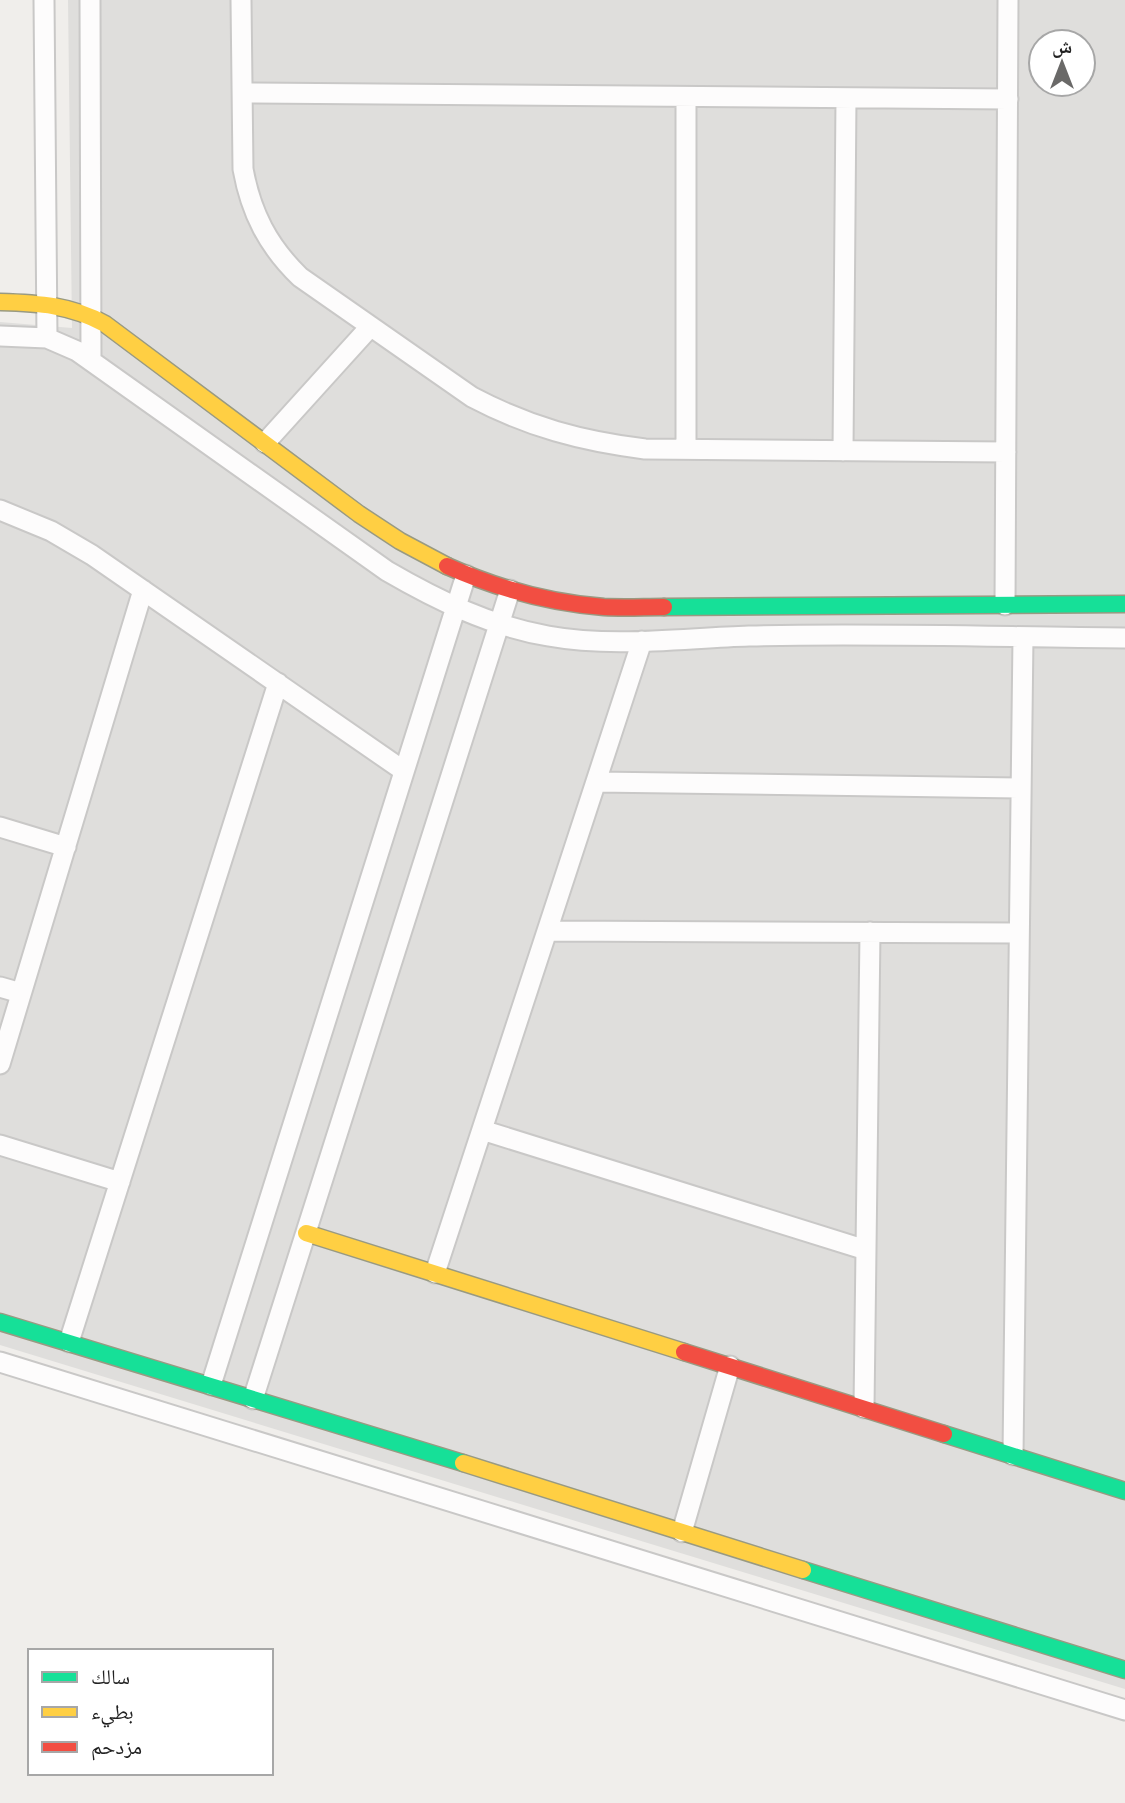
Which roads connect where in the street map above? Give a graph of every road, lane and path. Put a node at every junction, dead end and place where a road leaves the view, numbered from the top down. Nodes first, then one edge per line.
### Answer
1 (44, 0) edge
2 (90, 0) edge
3 (241, 0) edge
4 (1008, 0) edge
5 (243, 93) junction
6 (685, 97) junction
7 (846, 98) junction
8 (1008, 99) junction
9 (0, 302) edge
10 (47, 303) junction
11 (91, 315) junction
12 (370, 327) junction
13 (0, 335) edge
14 (47, 338) junction
15 (91, 360) junction
16 (265, 443) junction
17 (687, 449) junction
18 (844, 451) junction
19 (1006, 452) junction
20 (0, 510) edge
21 (466, 575) junction
22 (143, 590) junction
23 (510, 590) junction
24 (1125, 604) edge
25 (1005, 605) junction
26 (456, 607) junction
27 (499, 624) junction
28 (1023, 637) junction
29 (1125, 638) edge
30 (642, 640) junction
31 (278, 683) junction
32 (404, 771) junction
33 (596, 782) junction
34 (1021, 788) junction
35 (0, 827) edge
36 (65, 848) junction
37 (547, 931) junction
38 (870, 932) junction
39 (1020, 933) junction
40 (0, 987) edge
41 (21, 993) junction
42 (0, 1064) edge
43 (482, 1130) junction
44 (0, 1145) edge
45 (120, 1182) junction
46 (306, 1233) junction
47 (866, 1250) junction
48 (435, 1273) junction
49 (0, 1322) edge
50 (69, 1342) junction
51 (0, 1362) edge
52 (730, 1366) junction
53 (211, 1385) junction
54 (253, 1399) junction
55 (864, 1408) junction
56 (1013, 1455) junction
57 (1125, 1491) edge
58 (682, 1532) junction
59 (1125, 1670) edge
60 (1125, 1710) edge

1 - 10 street
2 - 11 street
3 - 5 street
4 - 8 street
5 - 6 street
5 - 12 street
6 - 7 street
6 - 17 street
7 - 8 street
7 - 18 street
8 - 19 street
9 - 10 street
10 - 11 street
10 - 14 street
11 - 15 street
11 - 16 street
12 - 16 street
12 - 17 street
13 - 14 street
14 - 15 street
15 - 26 street
16 - 21 street
17 - 18 street
18 - 19 street
19 - 25 street
20 - 22 street
21 - 23 street
21 - 26 street
22 - 31 street
22 - 36 street
23 - 25 street
23 - 27 street
24 - 25 street
26 - 27 street
26 - 32 street
27 - 30 street
27 - 46 street
28 - 29 street
28 - 30 street
28 - 34 street
30 - 33 street
31 - 32 street
31 - 45 street
32 - 53 street
33 - 34 street
33 - 37 street
34 - 39 street
35 - 36 street
36 - 41 street
37 - 38 street
37 - 43 street
38 - 39 street
38 - 47 street
39 - 56 street
40 - 41 street
41 - 42 street
43 - 47 street
43 - 48 street
44 - 45 street
45 - 50 street
46 - 48 street
46 - 54 street
47 - 55 street
48 - 52 street
49 - 50 street
50 - 53 street
51 - 60 street
52 - 55 street
52 - 58 street
53 - 54 street
54 - 58 street
55 - 56 street
56 - 57 street
58 - 59 street

